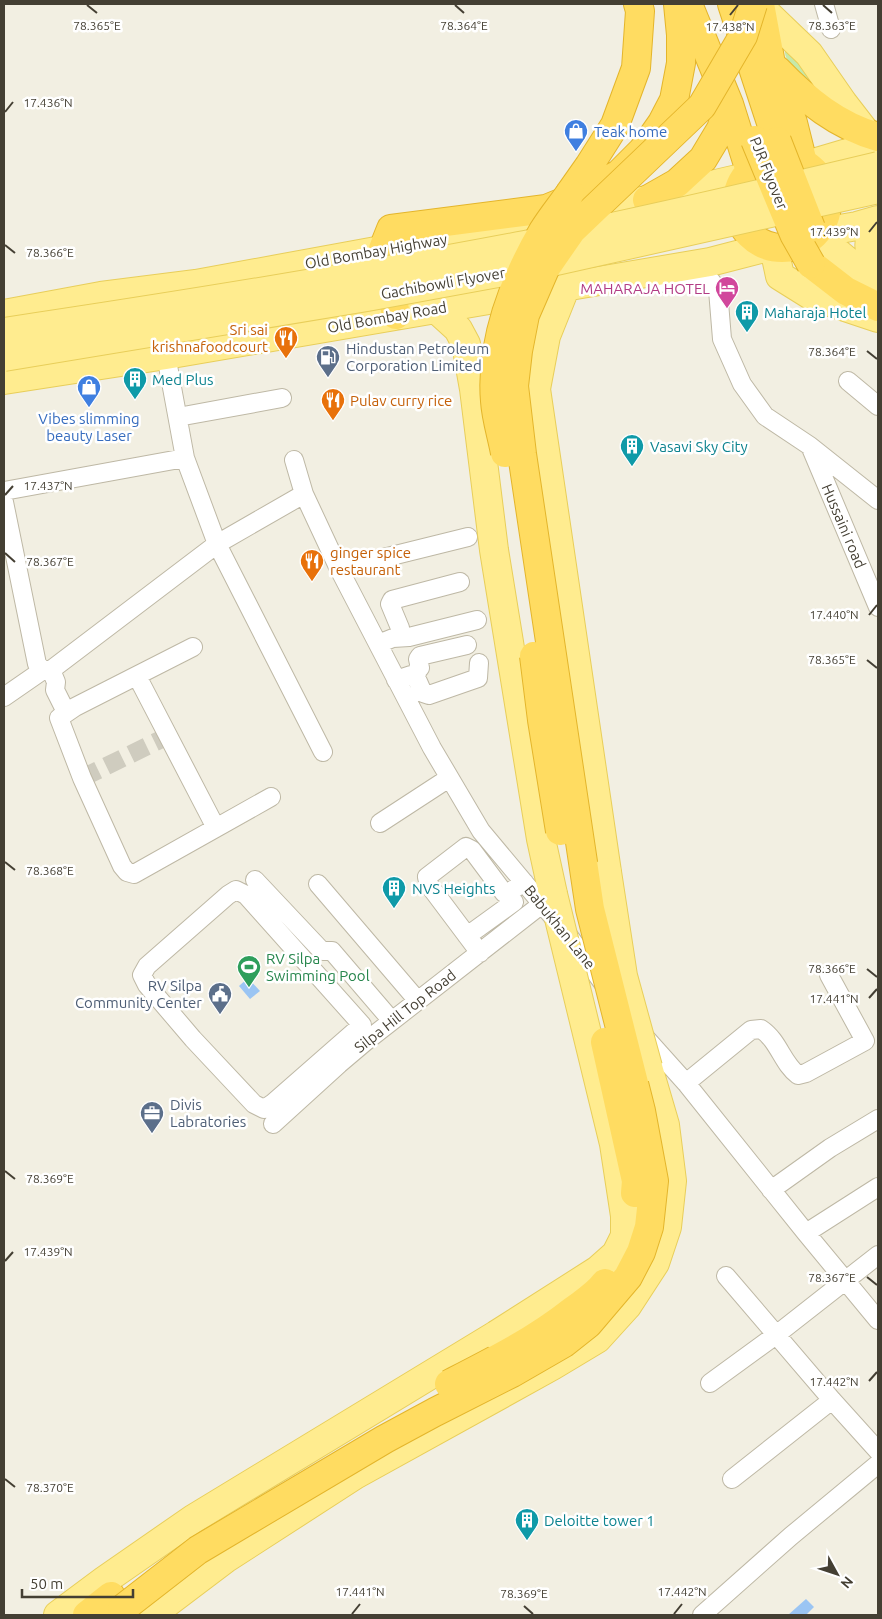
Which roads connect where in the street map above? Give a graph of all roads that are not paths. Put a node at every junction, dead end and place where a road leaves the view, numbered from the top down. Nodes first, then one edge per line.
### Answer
1 (638, 4) edge
2 (678, 4) edge
3 (688, 4) edge
4 (708, 4) edge
5 (732, 4) edge
6 (824, 4) edge
7 (758, 5) edge
8 (831, 29) dead end
9 (770, 64) junction
10 (729, 104) junction
11 (875, 139) edge
12 (805, 164) junction
13 (878, 166) edge
14 (748, 174) junction
15 (878, 189) edge
16 (647, 200) junction
17 (878, 221) edge
18 (816, 234) junction
19 (771, 248) junction
20 (383, 249) junction
21 (878, 270) edge
22 (635, 275) junction
23 (878, 282) edge
24 (566, 286) junction
25 (878, 293) edge
26 (878, 307) edge
27 (436, 309) junction
28 (4, 314) edge
29 (396, 316) junction
30 (878, 318) edge
31 (4, 332) edge
32 (166, 355) junction
33 (4, 357) edge
34 (4, 380) edge
35 (848, 381) dead end
36 (282, 398) dead end
37 (878, 406) edge
38 (178, 417) junction
39 (810, 446) junction
40 (185, 458) junction
41 (294, 460) dead end
42 (4, 491) edge
43 (304, 494) junction
44 (878, 500) edge
45 (4, 502) edge
46 (468, 537) dead end
47 (217, 544) junction
48 (339, 569) junction
49 (460, 582) dead end
50 (873, 588) edge
51 (878, 607) edge
52 (477, 620) dead end
53 (401, 637) junction
54 (378, 644) junction
55 (467, 645) dead end
56 (194, 647) dead end
57 (479, 663) dead end
58 (50, 674) junction
59 (137, 676) junction
60 (416, 676) junction
61 (396, 680) junction
62 (4, 696) edge
63 (70, 709) junction
64 (323, 752) dead end
65 (449, 778) junction
66 (271, 797) dead end
67 (380, 823) dead end
68 (216, 828) junction
69 (255, 880) dead end
70 (524, 882) junction
71 (318, 884) dead end
72 (547, 899) junction
73 (514, 902) dead end
74 (467, 936) junction
75 (480, 953) junction
76 (829, 974) dead end
77 (418, 1001) junction
78 (392, 1021) junction
79 (360, 1037) junction
80 (872, 1038) edge
81 (334, 1058) junction
82 (686, 1083) junction
83 (874, 1122) edge
84 (273, 1124) dead end
85 (878, 1187) edge
86 (772, 1190) junction
87 (806, 1233) junction
88 (878, 1255) edge
89 (726, 1276) dead end
90 (846, 1281) junction
91 (877, 1317) edge
92 (776, 1334) junction
93 (710, 1383) dead end
94 (832, 1400) junction
95 (306, 1451) junction
96 (878, 1451) edge
97 (878, 1464) edge
98 (268, 1474) junction
99 (732, 1479) dead end
100 (329, 1491) junction
101 (294, 1514) junction
102 (116, 1607) edge
103 (58, 1615) edge
104 (87, 1615) edge
105 (151, 1615) edge
106 (702, 1615) edge

1 - 102 highway, bridge
2 - 20 highway
3 - 10 highway
4 - 26 highway, PJR Flyover, bridge
5 - 25 highway, PJR Flyover, bridge
6 - 8 street
7 - 9 highway
7 - 11 main road
7 - 102 highway, bridge
9 - 11 highway
9 - 12 highway
10 - 14 highway
10 - 16 highway
11 - 12 main road
12 - 14 highway
12 - 18 highway
13 - 31 main road, Gachibowli Flyover, bridge
14 - 16 main road, Old Bombay Highway
14 - 19 highway
15 - 33 main road, Gachibowli Flyover, bridge
16 - 20 main road, Old Bombay Highway
17 - 18 main road
17 - 21 main road
18 - 19 highway
18 - 23 main road
19 - 22 main road, Old Bombay Road
19 - 30 main road
20 - 28 main road, Old Bombay Highway
20 - 29 highway
22 - 24 main road, Old Bombay Road
22 - 39 street
24 - 27 main road, Old Bombay Road
24 - 100 main road, bridge
27 - 29 main road, Old Bombay Road
27 - 72 main road
29 - 32 main road, Old Bombay Road
32 - 34 main road, Old Bombay Road
32 - 38 street
35 - 37 street
36 - 38 street
38 - 40 street
39 - 44 street
39 - 50 street, Hussaini road
40 - 42 street
40 - 47 street
41 - 43 street, Babukhan Lane
43 - 47 street
43 - 48 street, Babukhan Lane
45 - 58 street
46 - 48 street
47 - 58 street
47 - 64 street
48 - 54 street, Babukhan Lane
49 - 53 street
50 - 51 street, Hussaini road
52 - 53 street
53 - 54 street
54 - 61 street, Babukhan Lane
55 - 60 street
56 - 59 street
57 - 60 street
58 - 62 street
58 - 63 street
59 - 63 street
59 - 68 street
60 - 61 street
61 - 65 street, Babukhan Lane
63 - 68 street
65 - 67 street
65 - 70 street, Babukhan Lane
66 - 68 street
69 - 78 street
70 - 72 street, Babukhan Lane
70 - 74 street
71 - 77 street
72 - 75 street, Silpa Hill Top Road
72 - 82 street, Babukhan Lane
72 - 95 main road, bridge
73 - 74 street
74 - 75 street
75 - 77 street, Silpa Hill Top Road
76 - 80 street
77 - 78 street, Silpa Hill Top Road
78 - 79 street, Silpa Hill Top Road
79 - 81 street, Silpa Hill Top Road
79 - 81 street
80 - 82 street
81 - 84 street, Silpa Hill Top Road
82 - 86 street, Babukhan Lane
83 - 86 street
85 - 87 street
86 - 87 street, Babukhan Lane
87 - 90 street, Babukhan Lane
88 - 90 street
89 - 92 street
90 - 91 street, Babukhan Lane
90 - 92 street
92 - 93 street
92 - 94 street
94 - 96 street
94 - 99 street
95 - 98 main road
95 - 100 main road
97 - 106 street
98 - 101 main road
98 - 103 main road
100 - 101 main road
101 - 105 main road
102 - 104 highway

